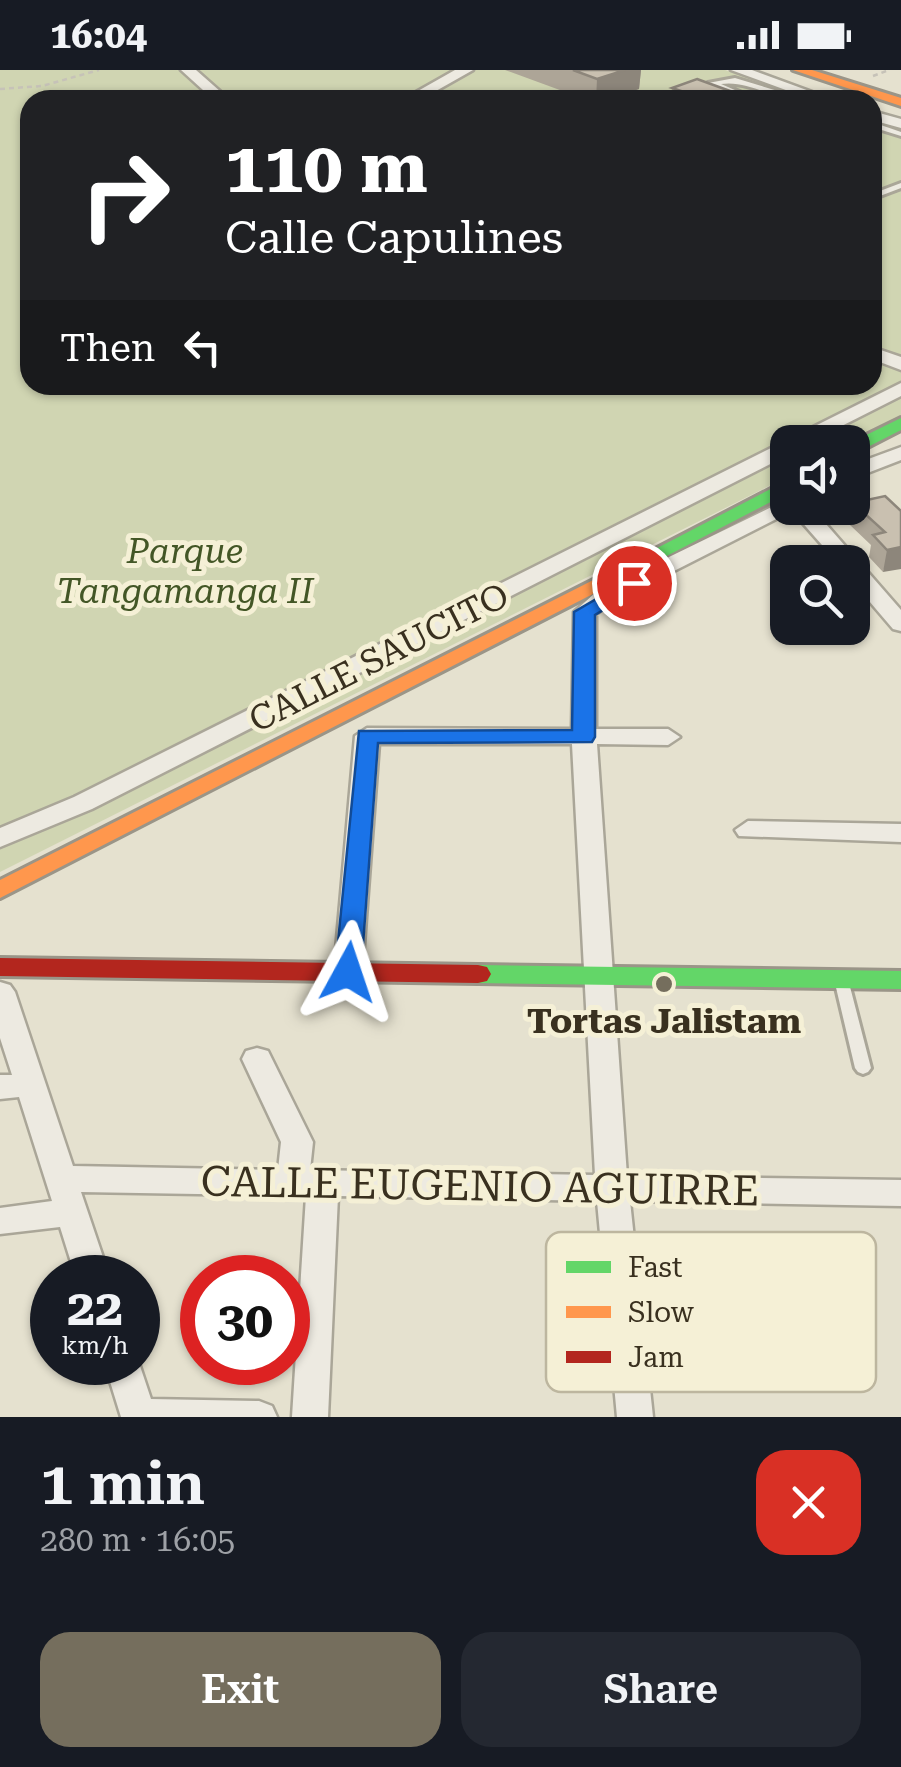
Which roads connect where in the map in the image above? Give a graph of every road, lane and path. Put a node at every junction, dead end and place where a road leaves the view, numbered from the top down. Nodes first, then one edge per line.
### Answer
1 (98, 70) edge
2 (188, 70) edge
3 (466, 70) edge
4 (738, 70) edge
5 (776, 70) edge
6 (799, 70) edge
7 (889, 70) edge
8 (0, 89) edge
9 (211, 90) edge
10 (428, 90) edge
11 (731, 90) edge
12 (766, 90) edge
13 (797, 90) edge
14 (839, 90) edge
15 (863, 90) edge
16 (874, 90) edge
17 (901, 389) edge
18 (901, 424) edge
19 (830, 425) edge
20 (870, 440) edge
21 (901, 454) edge
22 (770, 455) edge
23 (870, 466) edge
24 (770, 502) edge
25 (770, 503) edge
26 (816, 525) edge
27 (833, 545) edge
28 (870, 588) edge
29 (901, 624) edge
30 (584, 737) junction
31 (668, 737) dead end
32 (748, 830) dead end
33 (901, 832) edge
34 (0, 838) edge
35 (0, 890) edge
36 (0, 968) edge
37 (348, 972) junction
38 (600, 976) junction
39 (841, 979) junction
40 (901, 980) edge
41 (0, 992) edge
42 (257, 1059) dead end
43 (862, 1068) dead end
44 (15, 1086) edge
45 (60, 1179) junction
46 (308, 1182) junction
47 (612, 1188) junction
48 (901, 1192) edge
49 (71, 1212) junction
50 (0, 1221) edge
51 (616, 1232) edge
52 (85, 1255) edge
53 (128, 1385) edge
54 (632, 1392) edge
55 (138, 1416) edge
56 (259, 1417) edge
57 (310, 1417) edge
58 (635, 1417) edge

1 - 8 path
2 - 9 street
3 - 10 street
4 - 13 street
5 - 14 street
6 - 15 street
7 - 16 path
11 - 12 lane
17 - 19 street
18 - 20 street
21 - 23 street
22 - 34 street
24 - 35 street, CALLE SAUCITO
25 - 30 street
26 - 27 street
28 - 29 street
30 - 31 street
30 - 37 street
30 - 38 street
32 - 33 street
36 - 37 street
37 - 38 street
38 - 39 street
38 - 47 street
39 - 40 street
39 - 43 lane
41 - 44 street
42 - 46 street
44 - 45 street
45 - 46 street, CALLE EUGENIO AGUIRRE
45 - 49 street
46 - 47 street, CALLE EUGENIO AGUIRRE
46 - 57 street
47 - 48 street, CALLE EUGENIO AGUIRRE
47 - 51 street
49 - 50 street
49 - 52 street
53 - 55 street
54 - 58 street
55 - 56 street

